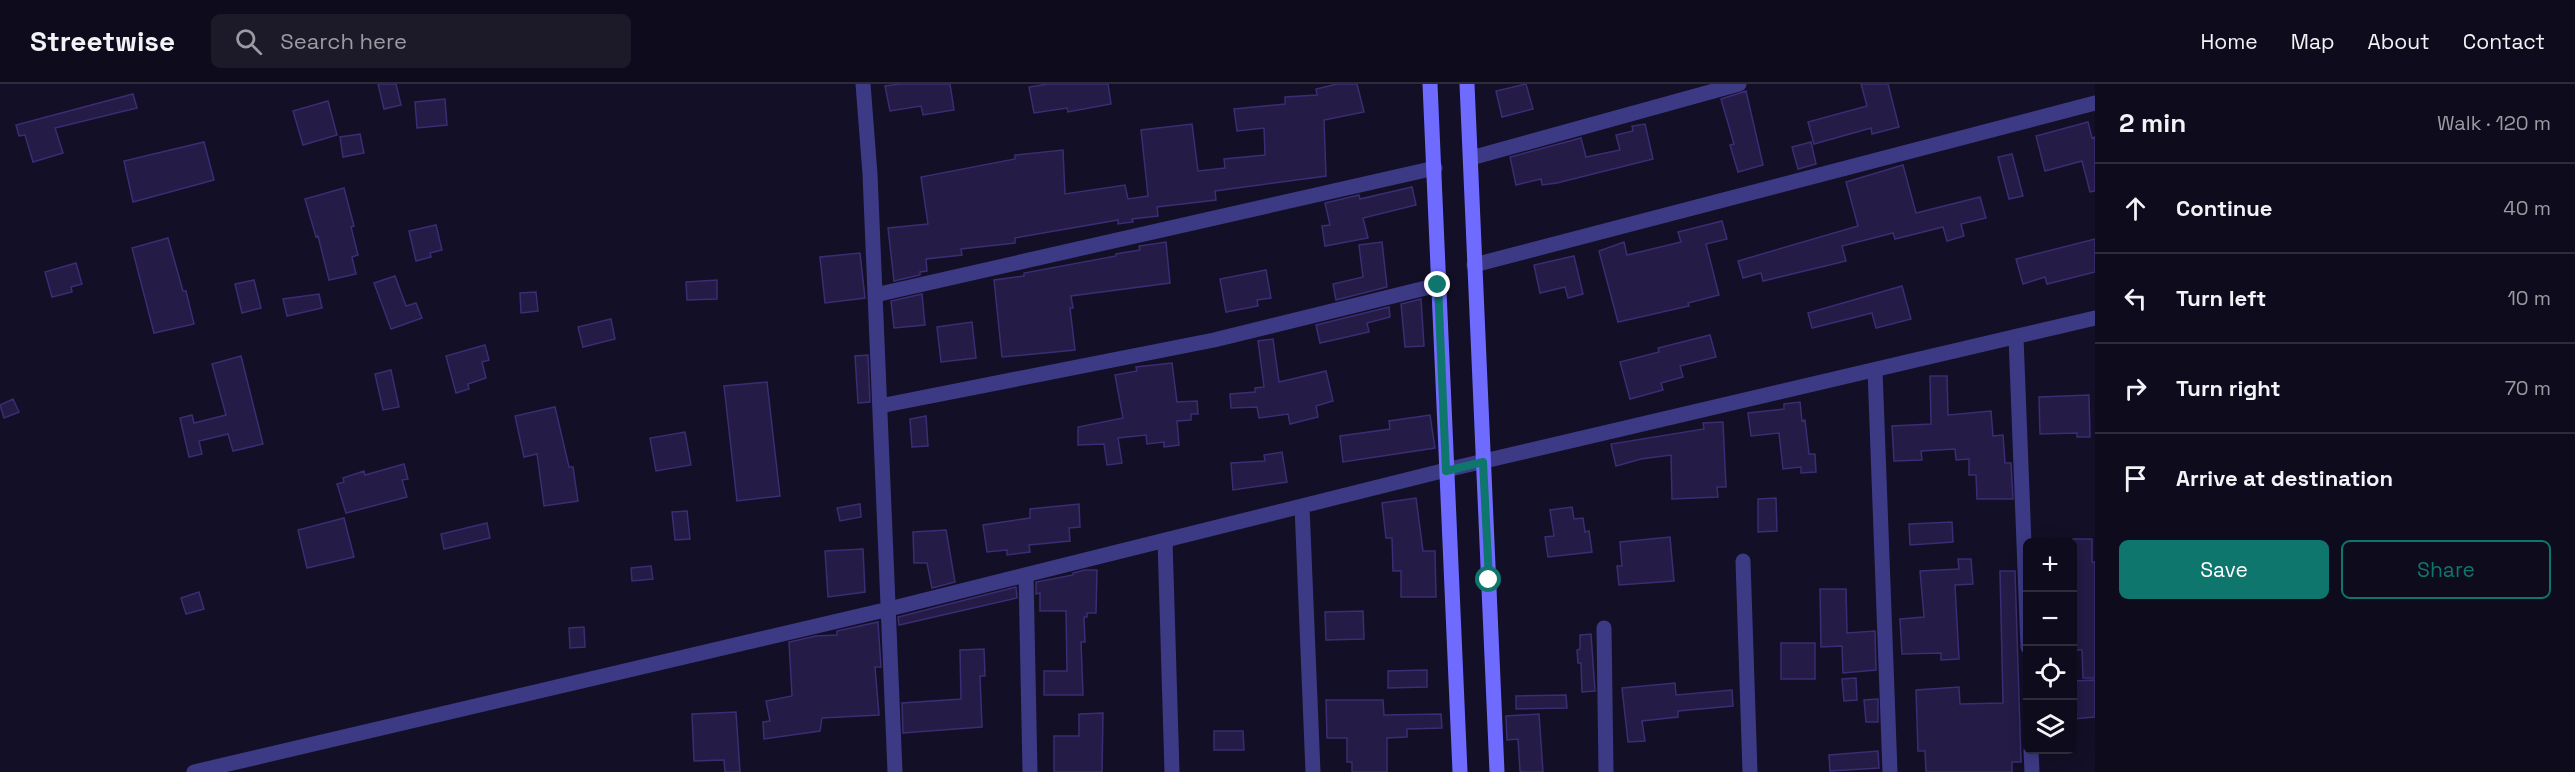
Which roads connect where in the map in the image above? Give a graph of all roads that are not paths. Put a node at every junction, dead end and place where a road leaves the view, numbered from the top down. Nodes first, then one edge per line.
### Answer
1 (863, 84) edge
2 (1430, 84) edge
3 (1467, 84) edge
4 (1739, 84) edge
5 (2095, 103) edge
6 (1471, 158) junction
7 (1435, 168) junction
8 (1474, 265) junction
9 (1438, 285) junction
10 (875, 295) junction
11 (2095, 318) edge
12 (2016, 337) junction
13 (1875, 370) junction
14 (880, 406) junction
15 (1483, 462) junction
16 (1446, 471) junction
17 (1302, 506) junction
18 (1166, 540) junction
19 (1743, 561) dead end
20 (1026, 575) junction
21 (889, 609) junction
22 (1604, 628) dead end
23 (2028, 646) edge
24 (2031, 754) edge
25 (194, 772) edge
26 (896, 772) edge
27 (1030, 772) edge
28 (1172, 772) edge
29 (1313, 772) edge
30 (1460, 772) edge
31 (1497, 772) edge
32 (1606, 772) edge
33 (1750, 772) edge
34 (1890, 772) edge
35 (2032, 772) edge

1 - 10 street
2 - 7 main road
3 - 6 main road
4 - 6 street
5 - 8 street
6 - 8 main road
7 - 9 main road
7 - 10 street
8 - 15 main road
9 - 14 street
9 - 16 main road
10 - 14 street
11 - 12 street
12 - 13 street
12 - 23 street
13 - 15 street
13 - 34 street
14 - 21 street
15 - 16 street
15 - 31 main road
16 - 17 street
16 - 30 main road
17 - 18 street
17 - 29 street
18 - 20 street
18 - 28 street
19 - 33 street
20 - 21 street
20 - 27 street
21 - 25 street
21 - 26 street
22 - 32 street
24 - 35 street

